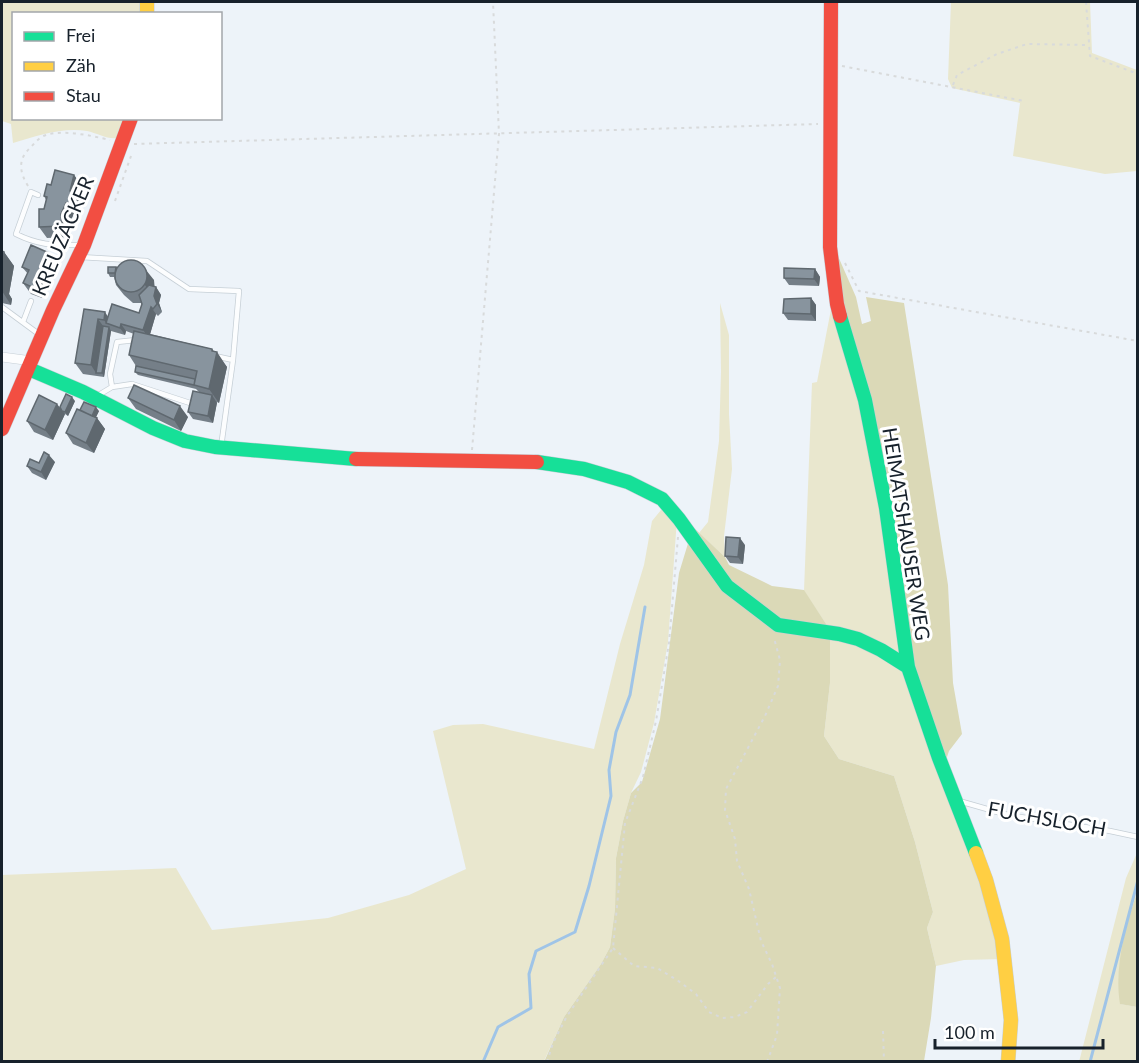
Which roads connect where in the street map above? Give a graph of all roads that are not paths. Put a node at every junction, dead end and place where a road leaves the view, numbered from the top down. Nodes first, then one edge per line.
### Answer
1 (831, 2) edge
2 (129, 120) edge
3 (38, 195) dead end
4 (81, 251) junction
5 (31, 301) dead end
6 (2, 307) edge
7 (23, 322) junction
8 (42, 336) junction
9 (140, 341) edge
10 (212, 355) edge
11 (2, 357) edge
12 (233, 360) junction
13 (30, 365) junction
14 (112, 387) junction
15 (94, 398) junction
16 (190, 403) edge
17 (2, 429) edge
18 (218, 447) junction
19 (908, 667) junction
20 (957, 801) junction
21 (1137, 837) edge
22 (1008, 1062) edge

1 - 19 street, HEIMATSHAUSER WEG
2 - 4 street, KREUZÄCKER
3 - 4 lane
4 - 8 street, KREUZÄCKER
4 - 12 lane
5 - 7 lane
6 - 7 lane
7 - 8 lane
8 - 13 street, KREUZÄCKER
9 - 14 lane
10 - 12 lane
11 - 13 street
12 - 18 lane
13 - 15 street
13 - 17 street, KREUZÄCKER
14 - 15 lane
14 - 16 lane
15 - 18 street
18 - 19 street
19 - 20 street, HEIMATSHAUSER WEG
20 - 21 lane, FUCHSLOCH
20 - 22 street, HEIMATSHAUSER WEG

